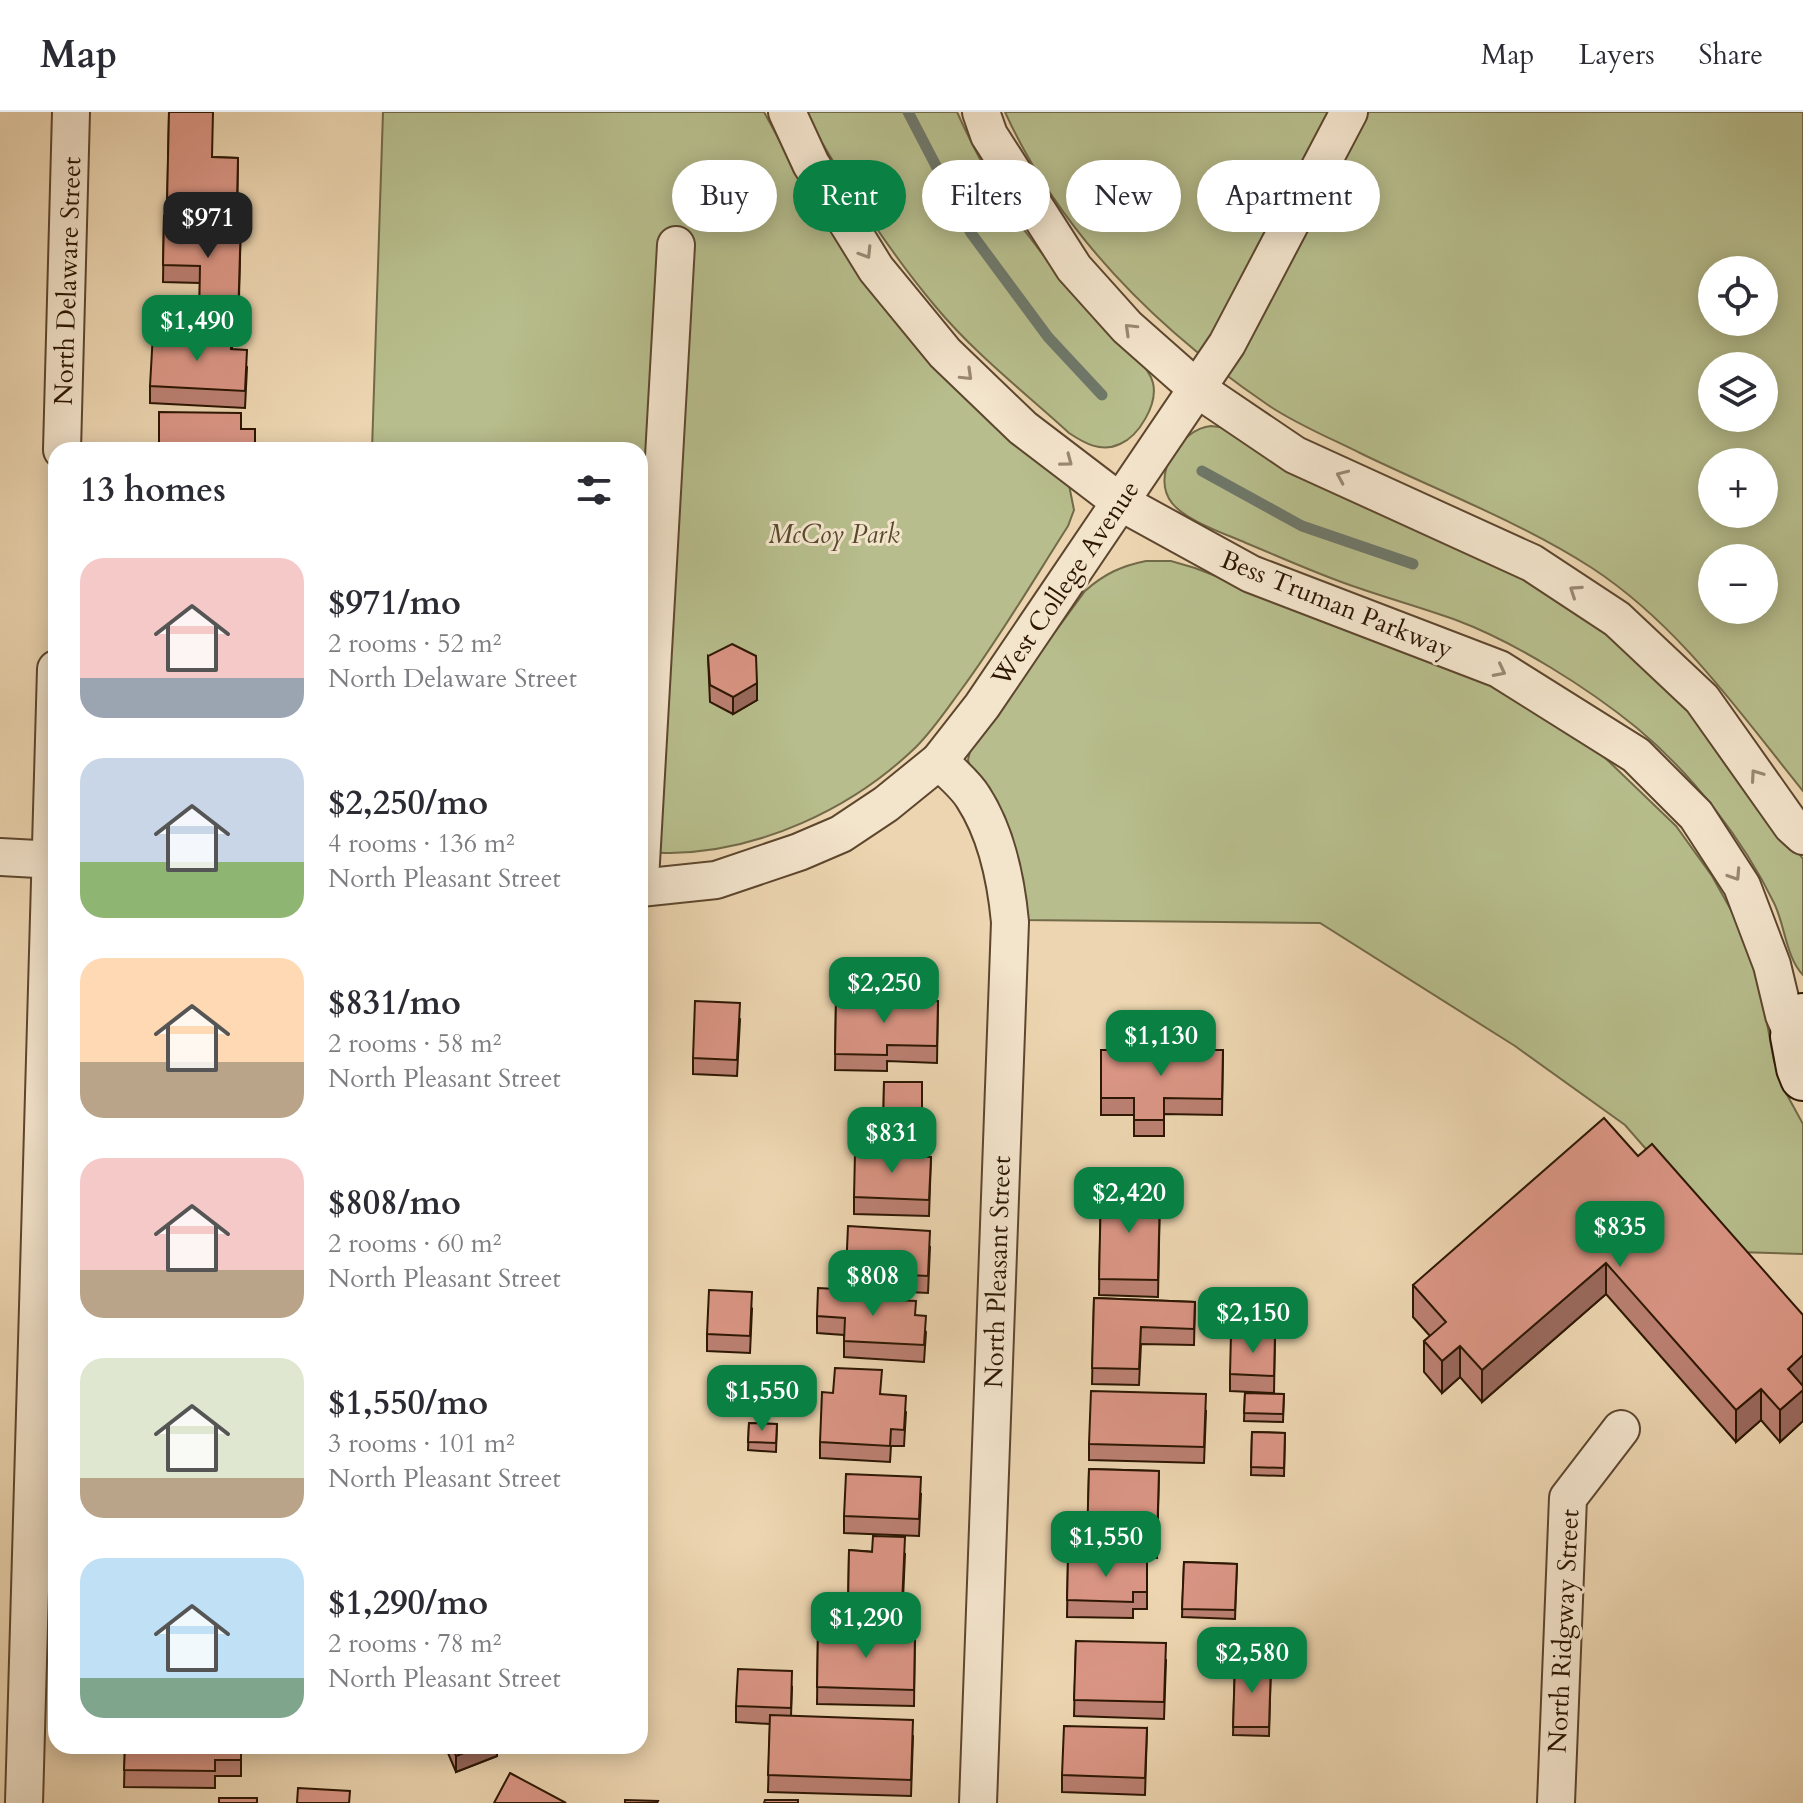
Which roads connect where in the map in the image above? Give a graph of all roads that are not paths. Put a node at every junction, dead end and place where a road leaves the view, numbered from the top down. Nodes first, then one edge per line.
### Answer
1 (71, 112) edge
2 (787, 112) edge
3 (981, 112) edge
4 (1349, 112) edge
5 (676, 245) dead end
6 (1196, 388) junction
7 (62, 442) edge
8 (1120, 502) junction
9 (648, 739) edge
10 (939, 761) junction
11 (1797, 825) edge
12 (0, 857) edge
13 (48, 860) edge
14 (648, 887) edge
15 (1798, 1026) edge
16 (48, 1049) edge
17 (1803, 1078) edge
18 (1621, 1429) dead end
19 (24, 1803) edge
20 (978, 1803) edge
21 (1556, 1803) edge

1 - 7 street, North Delaware Street
2 -> 8 street, Bess Truman Parkway
6 -> 3 street
4 - 6 street, West College Avenue
5 - 9 street
6 - 8 street, West College Avenue
11 -> 6 street
8 - 10 street, West College Avenue
8 -> 15 street, Bess Truman Parkway
10 - 14 street, West College Avenue
10 - 20 street, North Pleasant Street
12 - 13 street
15 - 17 street
16 - 19 street
18 - 21 street, North Ridgway Street

